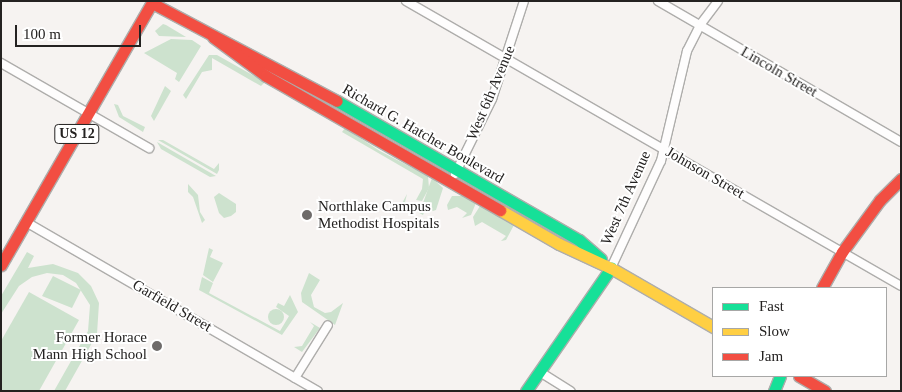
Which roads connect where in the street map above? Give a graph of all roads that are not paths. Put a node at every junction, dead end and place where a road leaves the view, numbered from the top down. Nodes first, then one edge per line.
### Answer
1 (406, 1) edge
2 (524, 1) edge
3 (658, 1) edge
4 (718, 1) edge
5 (152, 2) edge
6 (700, 25) junction
7 (213, 37) junction
8 (507, 59) junction
9 (1, 64) edge
10 (334, 100) junction
11 (328, 111) junction
12 (88, 114) junction
13 (901, 142) edge
14 (149, 148) dead end
15 (664, 150) junction
16 (457, 170) junction
17 (901, 179) edge
18 (452, 183) junction
19 (26, 222) junction
20 (842, 252) junction
21 (1, 265) edge
22 (611, 268) junction
23 (901, 286) edge
24 (823, 287) edge
25 (328, 325) dead end
26 (712, 326) edge
27 (540, 372) junction
28 (780, 377) edge
29 (801, 377) edge
30 (295, 378) junction
31 (318, 391) edge
32 (526, 391) edge
33 (572, 391) edge
34 (774, 391) edge
35 (825, 391) edge

1 - 8 street, Johnson Street
2 - 8 street, West 6th Avenue
3 - 6 street, Lincoln Street
4 - 6 street, West 7th Avenue
5 - 7 main road, Richard G. Hatcher Boulevard
5 - 12 main road, US 12
6 - 13 street, Lincoln Street
6 - 15 street, West 7th Avenue
7 - 10 main road, Richard G. Hatcher Boulevard
7 - 11 main road, Richard G. Hatcher Boulevard
8 - 15 street, Johnson Street
8 - 16 street, West 6th Avenue
9 - 12 street
10 - 11 main road
10 - 16 main road, Richard G. Hatcher Boulevard
11 - 18 main road, Richard G. Hatcher Boulevard
12 - 14 street
12 - 19 main road, US 12
15 - 20 street, Johnson Street
15 - 22 street, West 7th Avenue
16 - 18 street, West 6th Avenue
16 - 22 main road, Richard G. Hatcher Boulevard
17 - 20 main road
18 - 22 main road, Richard G. Hatcher Boulevard
19 - 21 main road, US 12
19 - 30 street, Garfield Street
20 - 23 street, Johnson Street
20 - 24 main road
22 - 26 main road, Richard G. Hatcher Boulevard
22 - 27 main road, West 7th Avenue
25 - 30 street
27 - 32 main road, West 7th Avenue
27 - 33 street
28 - 34 main road
29 - 35 main road
30 - 31 street, Garfield Street

